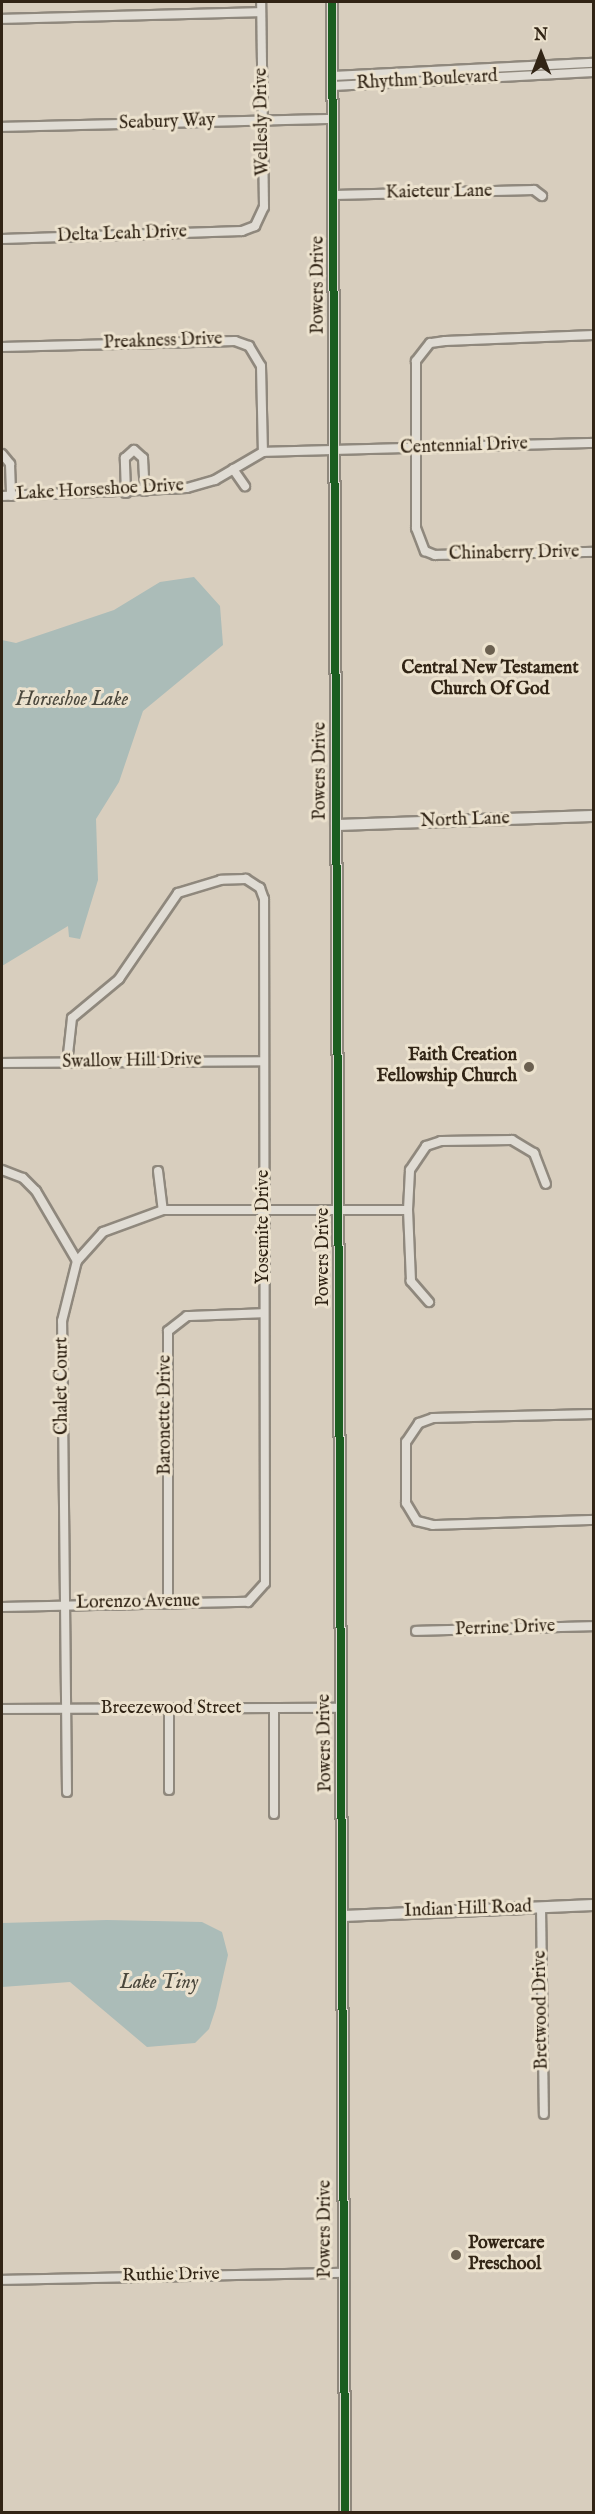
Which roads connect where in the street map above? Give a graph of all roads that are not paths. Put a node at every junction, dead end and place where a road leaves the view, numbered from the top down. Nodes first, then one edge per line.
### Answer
1 (261, 2) edge
2 (332, 2) edge
3 (261, 12) junction
4 (2, 20) edge
5 (594, 63) edge
6 (594, 72) edge
7 (333, 81) junction
8 (333, 119) junction
9 (263, 120) junction
10 (2, 127) edge
11 (334, 195) junction
12 (542, 196) dead end
13 (242, 231) joint
14 (2, 239) edge
15 (594, 335) edge
16 (2, 347) edge
17 (594, 443) edge
18 (416, 448) junction
19 (334, 450) junction
20 (263, 452) junction
21 (2, 454) edge
22 (233, 469) junction
23 (245, 486) dead end
24 (145, 491) junction
25 (126, 493) junction
26 (2, 496) edge
27 (11, 496) junction
28 (594, 552) edge
29 (594, 816) edge
30 (336, 825) junction
31 (263, 1061) junction
32 (2, 1063) edge
33 (67, 1063) junction
34 (2, 1170) edge
35 (158, 1172) dead end
36 (546, 1184) dead end
37 (264, 1209) junction
38 (339, 1209) junction
39 (163, 1210) junction
40 (408, 1210) junction
41 (77, 1261) junction
42 (429, 1302) dead end
43 (264, 1313) junction
44 (594, 1414) edge
45 (594, 1520) edge
46 (266, 1583) joint
47 (168, 1602) junction
48 (63, 1605) junction
49 (2, 1607) edge
50 (594, 1626) edge
51 (416, 1631) dead end
52 (274, 1708) junction
53 (341, 1708) junction
54 (2, 1709) edge
55 (65, 1709) junction
56 (169, 1709) junction
57 (169, 1790) dead end
58 (67, 1792) dead end
59 (274, 1814) dead end
60 (594, 1905) edge
61 (541, 1907) junction
62 (343, 1916) junction
63 (544, 2114) dead end
64 (340, 2273) junction
65 (2, 2280) edge
66 (345, 2512) edge

1 - 3 street, Wellesly Drive
2 - 7 street, Powers Drive
3 - 4 street
3 - 9 street, Wellesly Drive
5 - 7 street, Rhythm Boulevard
6 - 7 street, Rhythm Boulevard
7 - 8 street, Powers Drive
8 - 9 street, Seabury Way
8 - 11 street, Powers Drive
9 - 10 street, Seabury Way
9 - 13 street, Wellesly Drive
11 - 12 street, Kaieteur Lane
11 - 19 street, Powers Drive
13 - 14 street, Delta Leah Drive
15 - 18 street
16 - 20 street, Preakness Drive
17 - 18 street, Centennial Drive
18 - 19 street, Centennial Drive
18 - 28 street, Chinaberry Drive
19 - 20 street, Lake Horseshoe Drive
19 - 30 street, Powers Drive
20 - 22 street, Lake Horseshoe Drive
21 - 27 street
22 - 23 street
22 - 24 street, Lake Horseshoe Drive
24 - 25 street, Lake Horseshoe Drive
24 - 25 street
25 - 27 street, Lake Horseshoe Drive
26 - 27 street, Lake Horseshoe Drive
29 - 30 street, North Lane
30 - 38 street, Powers Drive
31 - 33 street, Swallow Hill Drive
31 - 33 street, Yosemite Drive
31 - 37 street, Yosemite Drive
32 - 33 street, Swallow Hill Drive
34 - 41 street
35 - 39 street
36 - 40 street
37 - 38 street, Chalet Court
37 - 39 street, Chalet Court
37 - 43 street, Yosemite Drive
38 - 40 street, Chalet Court
38 - 53 street, Powers Drive
39 - 41 street, Chalet Court
40 - 42 street
41 - 48 street, Chalet Court
43 - 46 street, Yosemite Drive
43 - 47 street, Baronette Drive
44 - 45 street
46 - 47 street, Lorenzo Avenue
47 - 48 street, Lorenzo Avenue
48 - 49 street, Lorenzo Avenue
48 - 55 street, Chalet Court
50 - 51 street, Perrine Drive
52 - 53 street, Breezewood Street
52 - 56 street, Breezewood Street
52 - 59 street
53 - 62 street, Powers Drive
54 - 55 street, Breezewood Street
55 - 56 street, Breezewood Street
55 - 58 street, Chalet Court
56 - 57 street
60 - 61 street, Indian Hill Road
61 - 62 street, Indian Hill Road
61 - 63 street, Bretwood Drive
62 - 64 street, Powers Drive
64 - 65 street, Ruthie Drive
64 - 66 street, Powers Drive

